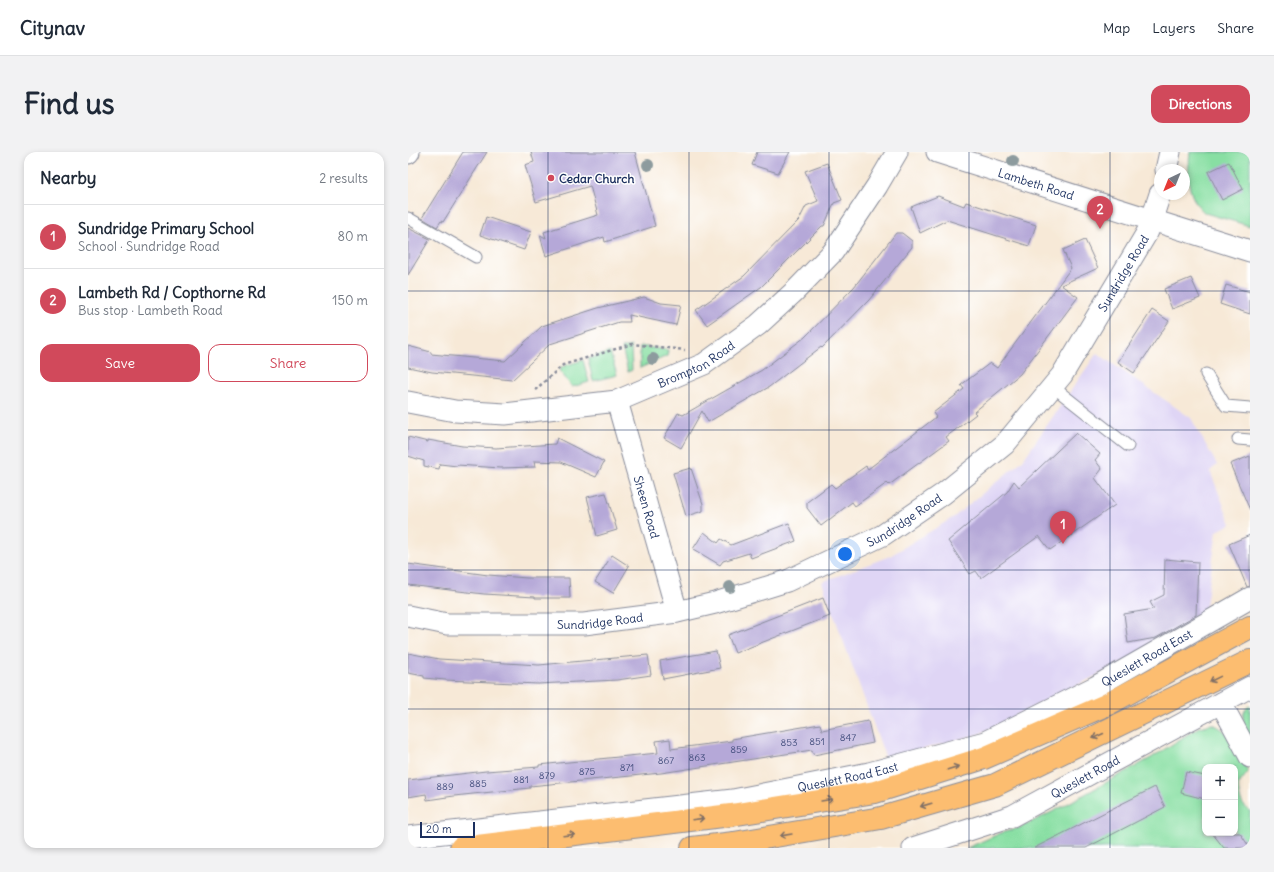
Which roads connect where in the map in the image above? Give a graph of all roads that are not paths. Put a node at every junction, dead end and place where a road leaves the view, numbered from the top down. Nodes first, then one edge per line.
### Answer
1 (897, 152) edge
2 (937, 152) edge
3 (1170, 152) edge
4 (1167, 164) edge
5 (1158, 200) edge
6 (408, 218) edge
7 (1152, 220) junction
8 (1250, 250) edge
9 (476, 257) dead end
10 (1206, 374) dead end
11 (1052, 386) junction
12 (617, 401) junction
13 (408, 402) edge
14 (1250, 408) edge
15 (1238, 439) dead end
16 (1250, 440) edge
17 (1128, 446) dead end
18 (1250, 598) edge
19 (677, 612) junction
20 (408, 616) edge
21 (1250, 627) edge
22 (1250, 661) edge
23 (1250, 688) edge
24 (1221, 703) junction
25 (1250, 757) edge
26 (408, 837) edge
27 (461, 848) edge
28 (692, 848) edge
29 (913, 848) edge

1 - 12 street, Brompton Road
2 - 7 street, Lambeth Road
3 - 4 street
5 - 7 street, Sundridge Road
6 - 9 lane
7 - 8 street, Lambeth Road
7 - 11 street, Sundridge Road
10 - 14 lane
11 - 17 lane
11 - 19 street, Sundridge Road
12 - 13 street, Brompton Road
12 - 19 street, Sheen Road
15 - 16 lane
18 - 26 street, Queslett Road East
19 - 20 street, Sundridge Road
27 -> 21 highway, Queslett Road East
22 -> 28 highway
23 - 24 street, Queslett Road
24 - 25 street
24 - 29 street, Queslett Road

